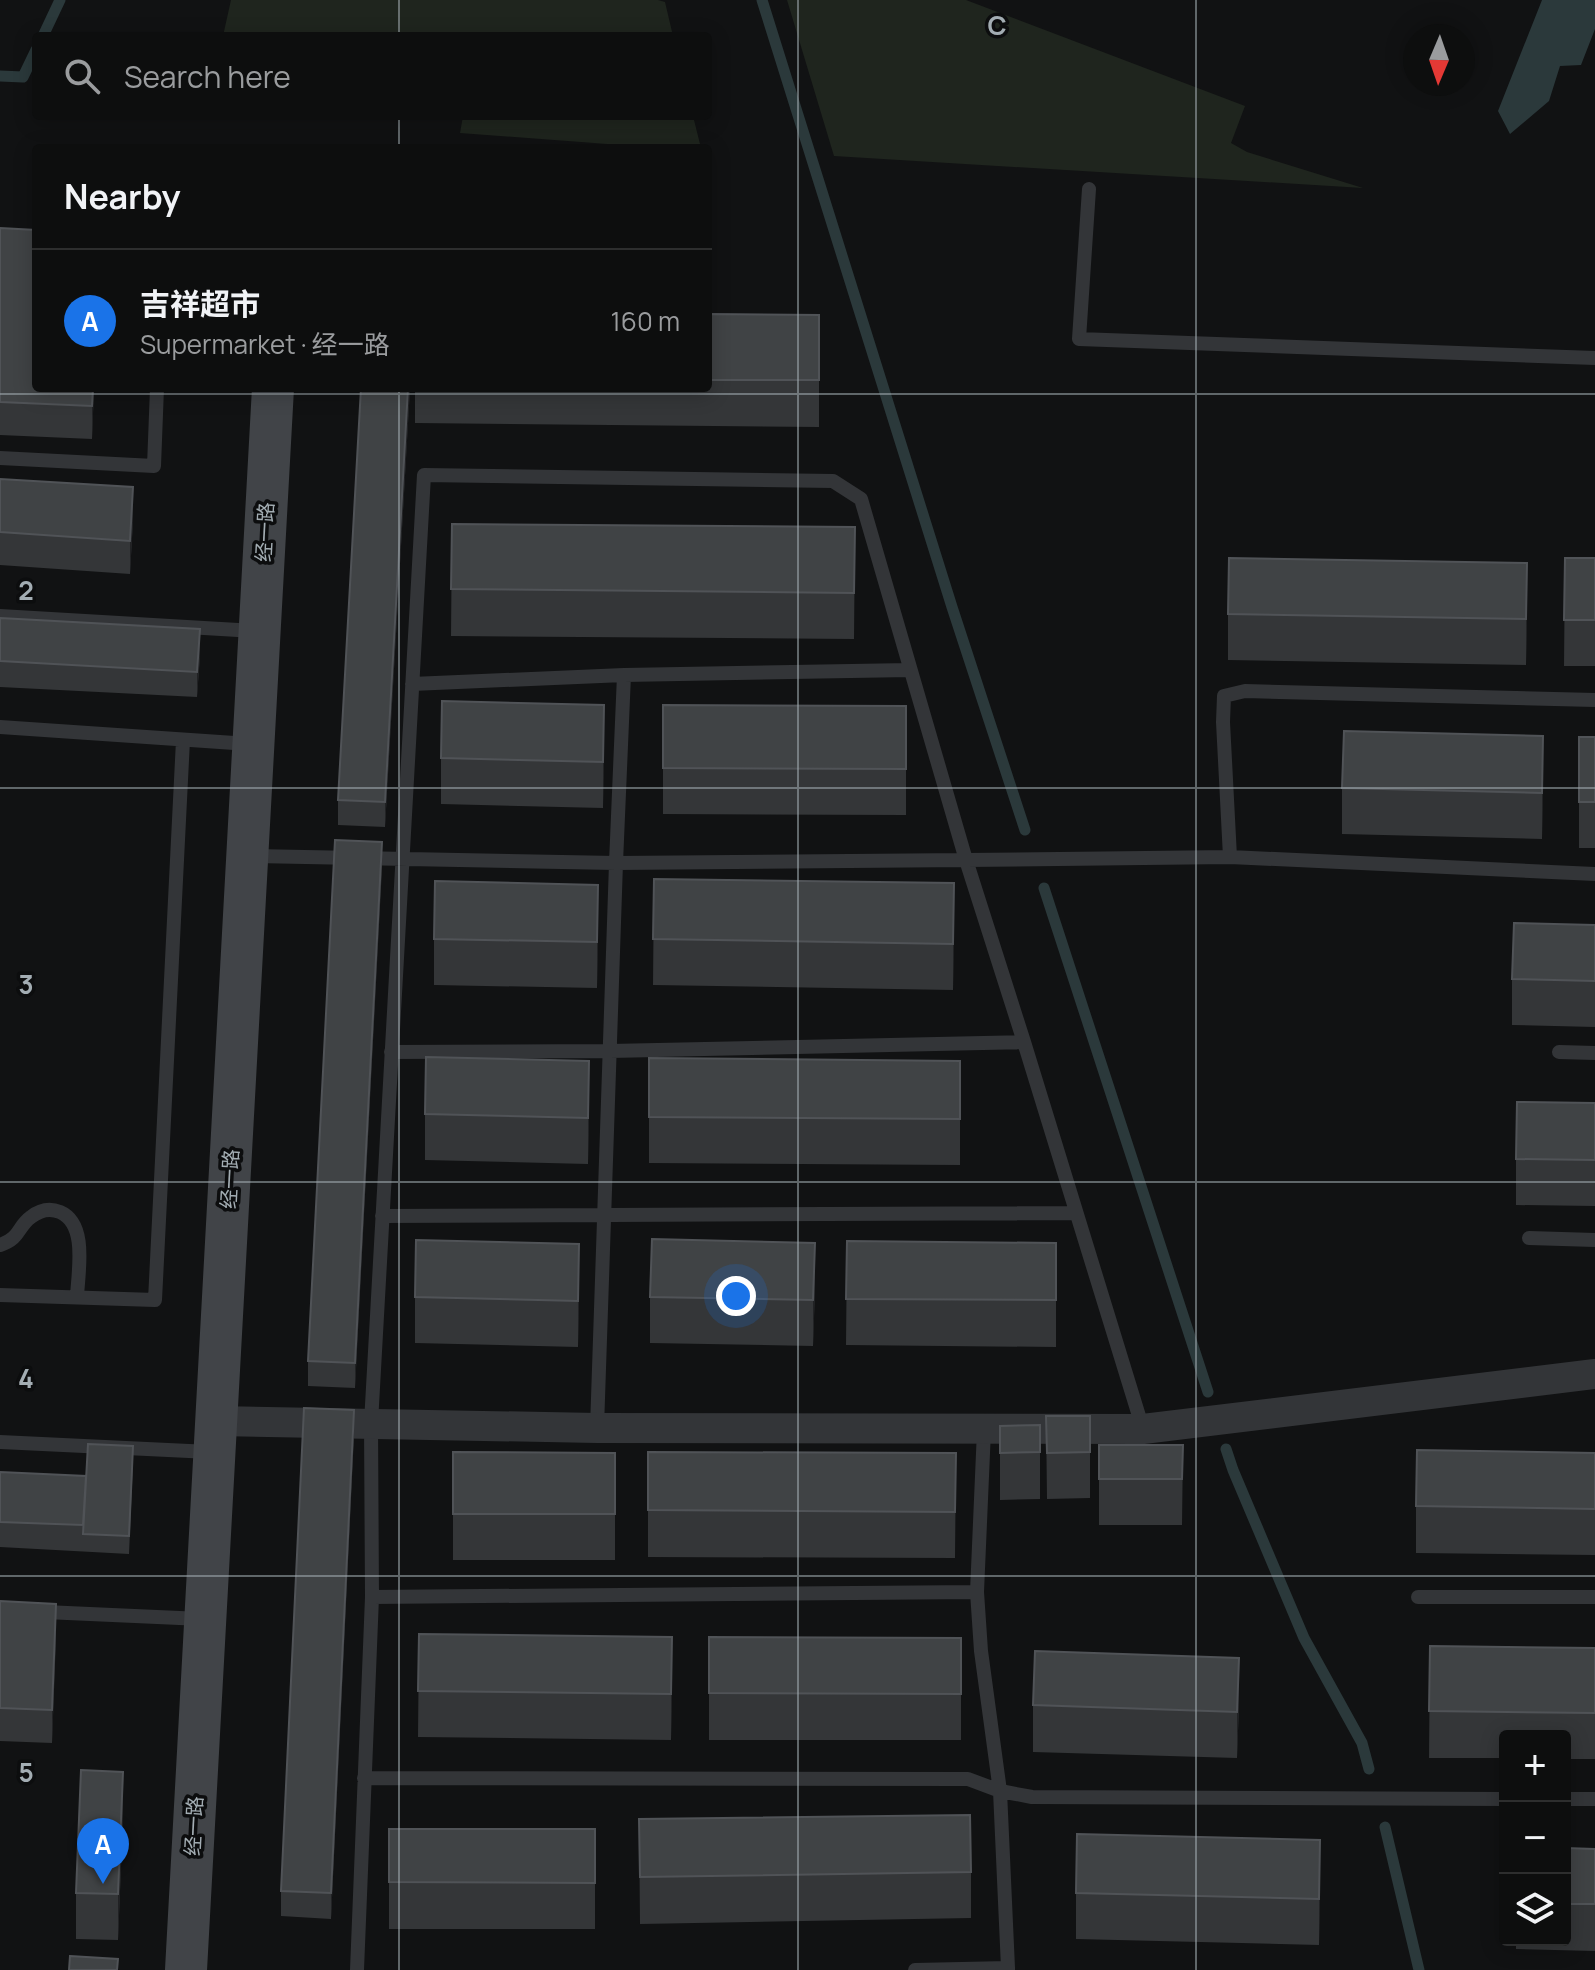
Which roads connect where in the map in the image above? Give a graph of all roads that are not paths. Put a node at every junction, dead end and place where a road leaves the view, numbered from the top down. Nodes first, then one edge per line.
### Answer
1 (1089, 189) dead end
2 (1595, 358) edge
3 (157, 392) edge
4 (273, 392) edge
5 (0, 458) edge
6 (0, 616) edge
7 (259, 631) junction
8 (910, 670) junction
9 (624, 675) junction
10 (412, 684) junction
11 (1595, 700) edge
12 (0, 727) edge
13 (183, 740) junction
14 (253, 744) junction
15 (247, 856) junction
16 (1230, 857) junction
17 (402, 859) junction
18 (966, 860) junction
19 (616, 863) junction
20 (1595, 874) edge
21 (1024, 1042) junction
22 (610, 1051) junction
23 (391, 1052) junction
24 (1559, 1052) dead end
25 (1595, 1053) edge
26 (1075, 1213) junction
27 (382, 1216) junction
28 (604, 1216) junction
29 (1529, 1238) dead end
30 (1595, 1240) edge
31 (0, 1245) edge
32 (0, 1295) edge
33 (77, 1297) junction
34 (1595, 1374) edge
35 (371, 1423) junction
36 (597, 1428) junction
37 (1143, 1429) junction
38 (984, 1430) junction
39 (216, 1437) junction
40 (0, 1442) edge
41 (977, 1592) junction
42 (372, 1597) junction
43 (1418, 1597) dead end
44 (1595, 1597) edge
45 (0, 1610) edge
46 (206, 1619) junction
47 (364, 1778) junction
48 (1000, 1791) junction
49 (1499, 1799) edge
50 (1571, 1799) edge
51 (1595, 1799) edge
52 (1008, 1969) edge
53 (186, 1970) edge
54 (357, 1970) edge
55 (915, 1970) edge

1 - 2 lane
3 - 5 lane
4 - 7 street, 经一路
6 - 7 lane
7 - 14 street, 经一路
8 - 9 lane
8 - 10 lane
8 - 18 lane
9 - 10 lane
9 - 19 lane
10 - 17 lane
11 - 16 lane
12 - 13 lane
13 - 14 lane
13 - 33 lane
14 - 15 street, 经一路
15 - 17 lane
15 - 39 street, 经一路
16 - 18 lane
16 - 20 lane
17 - 19 lane
17 - 23 lane
18 - 19 lane
18 - 21 lane
19 - 22 lane
21 - 22 lane
21 - 26 lane
22 - 23 lane
22 - 28 lane
23 - 27 lane
24 - 25 lane
26 - 28 lane
26 - 37 lane
27 - 28 lane
27 - 35 lane
28 - 36 lane
29 - 30 lane
31 - 33 lane
32 - 33 lane
34 - 37 street
35 - 36 street
35 - 39 street
35 - 42 lane
36 - 38 street
37 - 38 street
38 - 41 lane
39 - 40 lane
39 - 46 street, 经一路
41 - 42 lane
41 - 48 lane
42 - 47 lane
43 - 44 lane
45 - 46 lane
46 - 53 street, 经一路
47 - 48 lane
47 - 54 lane
48 - 49 lane
48 - 52 lane
50 - 51 lane
52 - 55 lane

